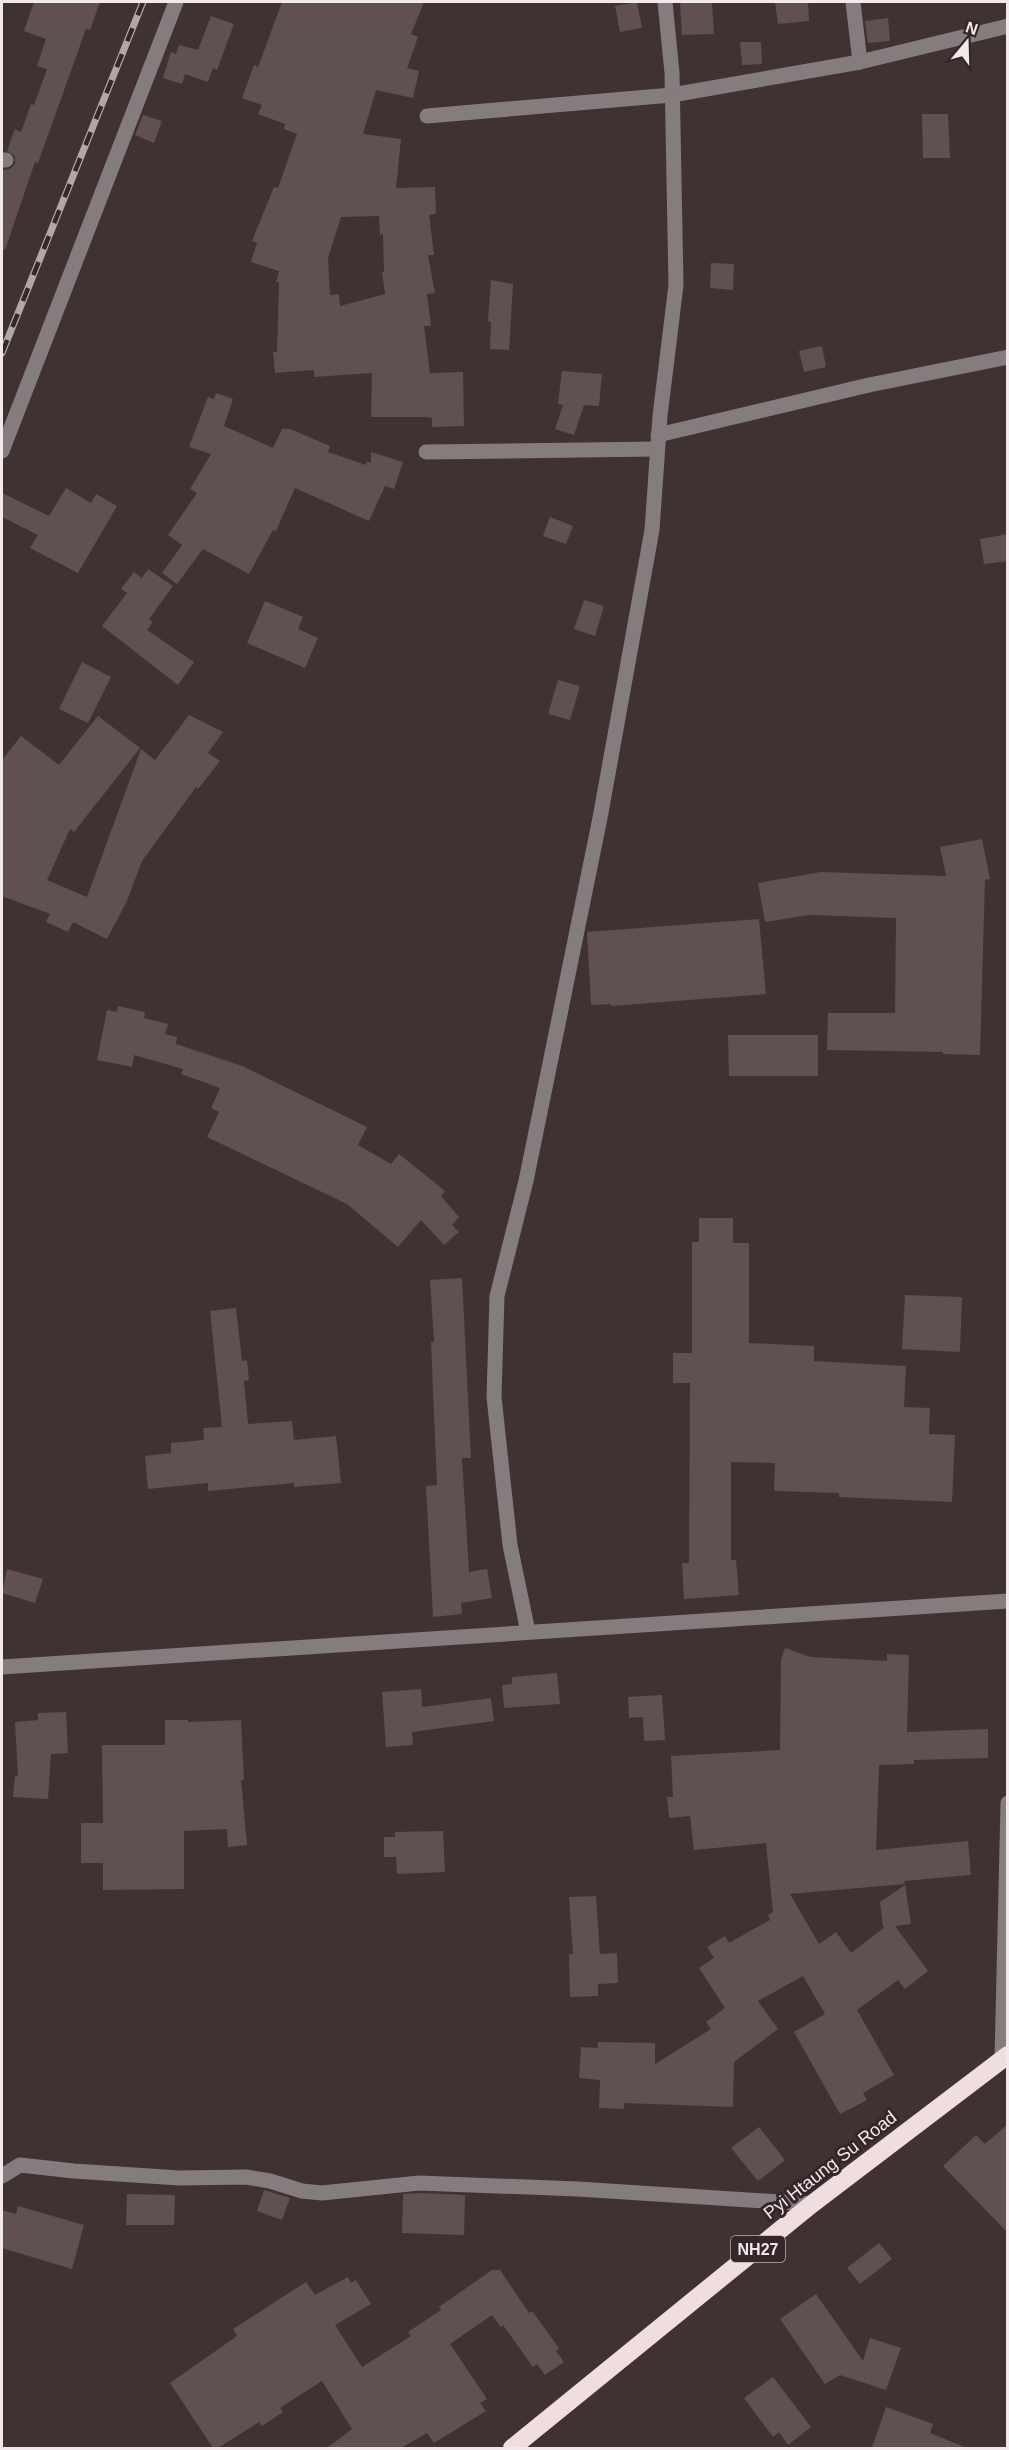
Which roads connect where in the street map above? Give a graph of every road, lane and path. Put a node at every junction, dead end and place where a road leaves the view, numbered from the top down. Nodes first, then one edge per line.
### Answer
1 (177, 2) edge
2 (665, 2) edge
3 (853, 2) edge
4 (1008, 26) edge
5 (860, 62) junction
6 (672, 95) junction
7 (427, 116) dead end
8 (1008, 357) edge
9 (658, 442) junction
10 (2, 451) edge
11 (426, 452) dead end
12 (1008, 1601) edge
13 (528, 1632) junction
14 (2, 1667) edge
15 (1008, 1803) edge
16 (1005, 2057) edge
17 (2, 2176) edge
18 (812, 2204) junction
19 (512, 2448) edge

1 - 10 street
2 - 6 street
3 - 5 street
4 - 5 street
5 - 6 street
6 - 7 street
6 - 9 street
8 - 9 street
9 - 11 street
9 - 13 street
12 - 13 street
13 - 14 street
15 - 16 street
16 - 18 highway, Pyi Htaung Su Road / NH27
17 - 18 street
18 - 19 highway, Pyi Htaung Su Road / NH27

